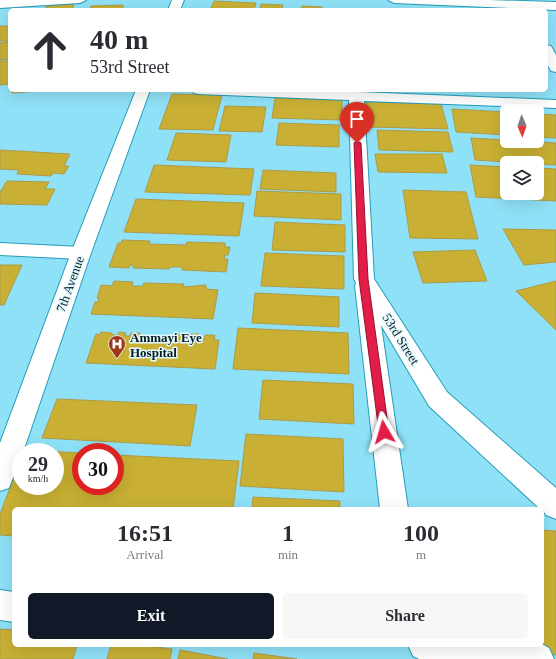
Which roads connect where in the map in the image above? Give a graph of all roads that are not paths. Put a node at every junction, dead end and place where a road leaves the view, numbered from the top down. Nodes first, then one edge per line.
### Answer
1 (80, 0) edge
2 (394, 0) edge
3 (0, 4) edge
4 (523, 5) edge
5 (556, 6) edge
6 (548, 53) edge
7 (556, 68) edge
8 (142, 92) edge
9 (244, 92) edge
10 (356, 97) junction
11 (556, 104) edge
12 (0, 249) edge
13 (81, 253) junction
14 (364, 279) junction
15 (0, 479) edge
16 (556, 506) edge
17 (394, 507) edge
18 (0, 606) edge
19 (12, 607) edge
20 (440, 647) edge
21 (538, 659) edge

1 - 3 street
2 - 4 street
4 - 5 street
6 - 7 street
8 - 13 street, 7th Avenue
9 - 10 street
10 - 11 street
10 - 14 street, 53rd Street
12 - 13 street
13 - 15 street, 7th Avenue
14 - 16 street, 53rd Street
14 - 17 street
18 - 19 street
20 - 21 street

